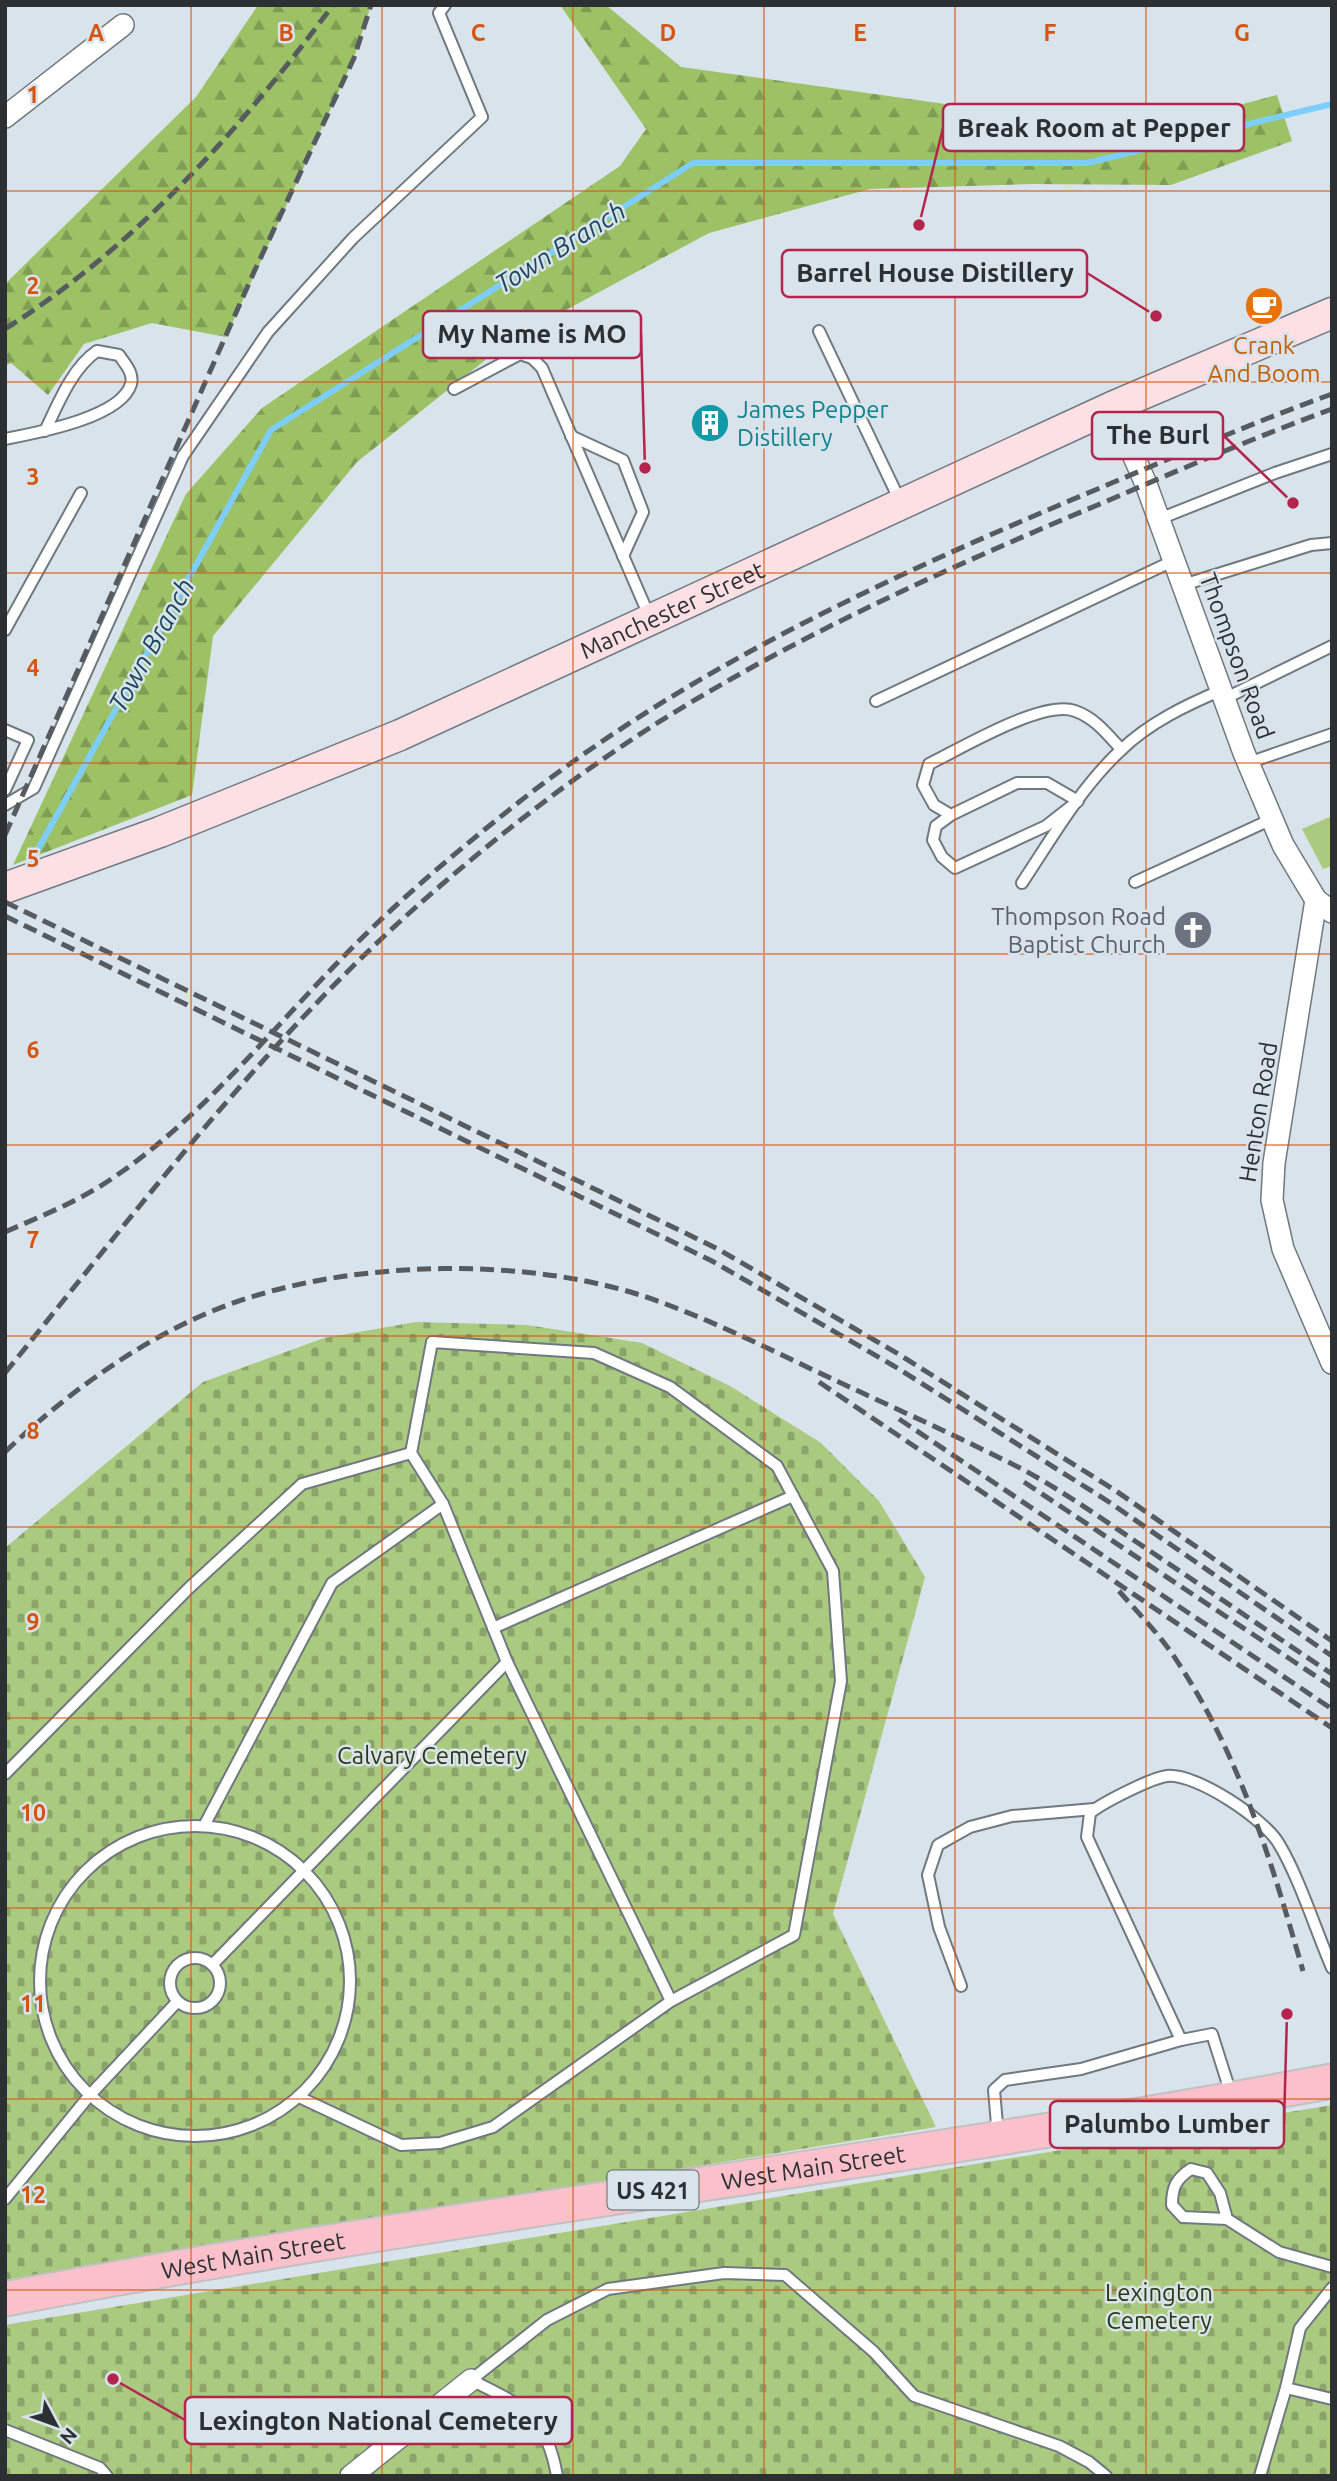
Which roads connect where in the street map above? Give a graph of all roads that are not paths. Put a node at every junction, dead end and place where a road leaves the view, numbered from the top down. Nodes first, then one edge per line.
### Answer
1 (445, 5) edge
2 (123, 25) dead end
3 (5, 117) edge
4 (1332, 313) edge
5 (819, 331) dead end
6 (454, 389) dead end
7 (1112, 407) junction
8 (45, 430) junction
9 (572, 436) junction
10 (5, 439) edge
11 (1332, 454) edge
12 (81, 493) dead end
13 (902, 504) junction
14 (1159, 519) junction
15 (1332, 543) edge
16 (623, 556) junction
17 (1175, 560) junction
18 (1183, 585) junction
19 (651, 621) junction
20 (5, 629) edge
21 (1332, 646) edge
22 (1224, 694) junction
23 (876, 701) dead end
24 (5, 730) edge
25 (1332, 734) edge
26 (1121, 749) junction
27 (1248, 763) junction
28 (5, 790) edge
29 (1078, 801) junction
30 (5, 805) edge
31 (951, 815) junction
32 (1272, 819) junction
33 (1135, 882) dead end
34 (1021, 883) dead end
35 (5, 888) edge
36 (1324, 906) edge
37 (1332, 1363) edge
38 (411, 1453) junction
39 (793, 1496) junction
40 (443, 1504) junction
41 (493, 1628) junction
42 (507, 1662) junction
43 (5, 1774) edge
44 (1094, 1809) junction
45 (204, 1826) junction
46 (304, 1870) junction
47 (212, 1965) junction
48 (1332, 1968) edge
49 (961, 1986) dead end
50 (671, 2001) junction
51 (177, 2002) junction
52 (1181, 2040) junction
53 (1321, 2084) edge
54 (89, 2096) junction
55 (299, 2097) junction
56 (1231, 2098) junction
57 (999, 2138) junction
58 (5, 2199) edge
59 (1227, 2219) junction
60 (1332, 2267) edge
61 (1332, 2288) edge
62 (5, 2299) edge
63 (471, 2379) junction
64 (1286, 2388) junction
65 (1332, 2399) edge
66 (5, 2430) edge
67 (107, 2476) edge
68 (351, 2476) edge
69 (557, 2476) edge
70 (1106, 2476) edge
71 (1260, 2476) edge

1 - 30 lane
2 - 3 street
4 - 7 main road, Manchester Street
5 - 13 lane
6 - 9 lane
7 - 13 main road, Manchester Street
7 - 14 street, Thompson Road
8 - 8 lane
8 - 10 lane
9 - 16 lane
9 - 16 lane
11 - 14 lane
12 - 20 lane
13 - 19 main road, Manchester Street
14 - 17 street, Thompson Road
15 - 18 lane
16 - 19 lane
17 - 18 street, Thompson Road
17 - 23 lane
18 - 22 street, Thompson Road
19 - 35 main road, Manchester Street
21 - 22 lane
22 - 26 lane
22 - 27 street, Thompson Road
24 - 28 lane
25 - 27 lane
26 - 29 lane
26 - 31 lane
27 - 32 street, Thompson Road
29 - 31 lane
29 - 31 lane
29 - 34 lane
32 - 33 lane
32 - 36 street, Thompson Road
36 - 37 street, Henton Road
38 - 39 lane
38 - 40 lane
38 - 43 lane
39 - 41 lane
39 - 50 lane
40 - 41 lane
40 - 45 lane
41 - 42 lane
42 - 46 lane
42 - 50 lane
44 - 48 lane
44 - 49 lane
44 - 52 lane
45 - 46 lane
45 - 54 lane
46 - 47 lane
46 - 55 lane
47 - 51 lane
47 - 51 lane
50 - 55 lane
51 - 54 lane
52 - 56 lane
52 - 57 lane
53 - 56 main road, West Main Street / US 421
54 - 55 lane
54 - 58 lane
56 - 57 main road, West Main Street / US 421
57 - 62 main road, West Main Street / US 421
59 - 59 lane
59 - 60 lane
61 - 64 lane
63 - 68 street
63 - 69 lane
63 - 70 lane
64 - 65 lane
64 - 71 lane
66 - 67 lane

